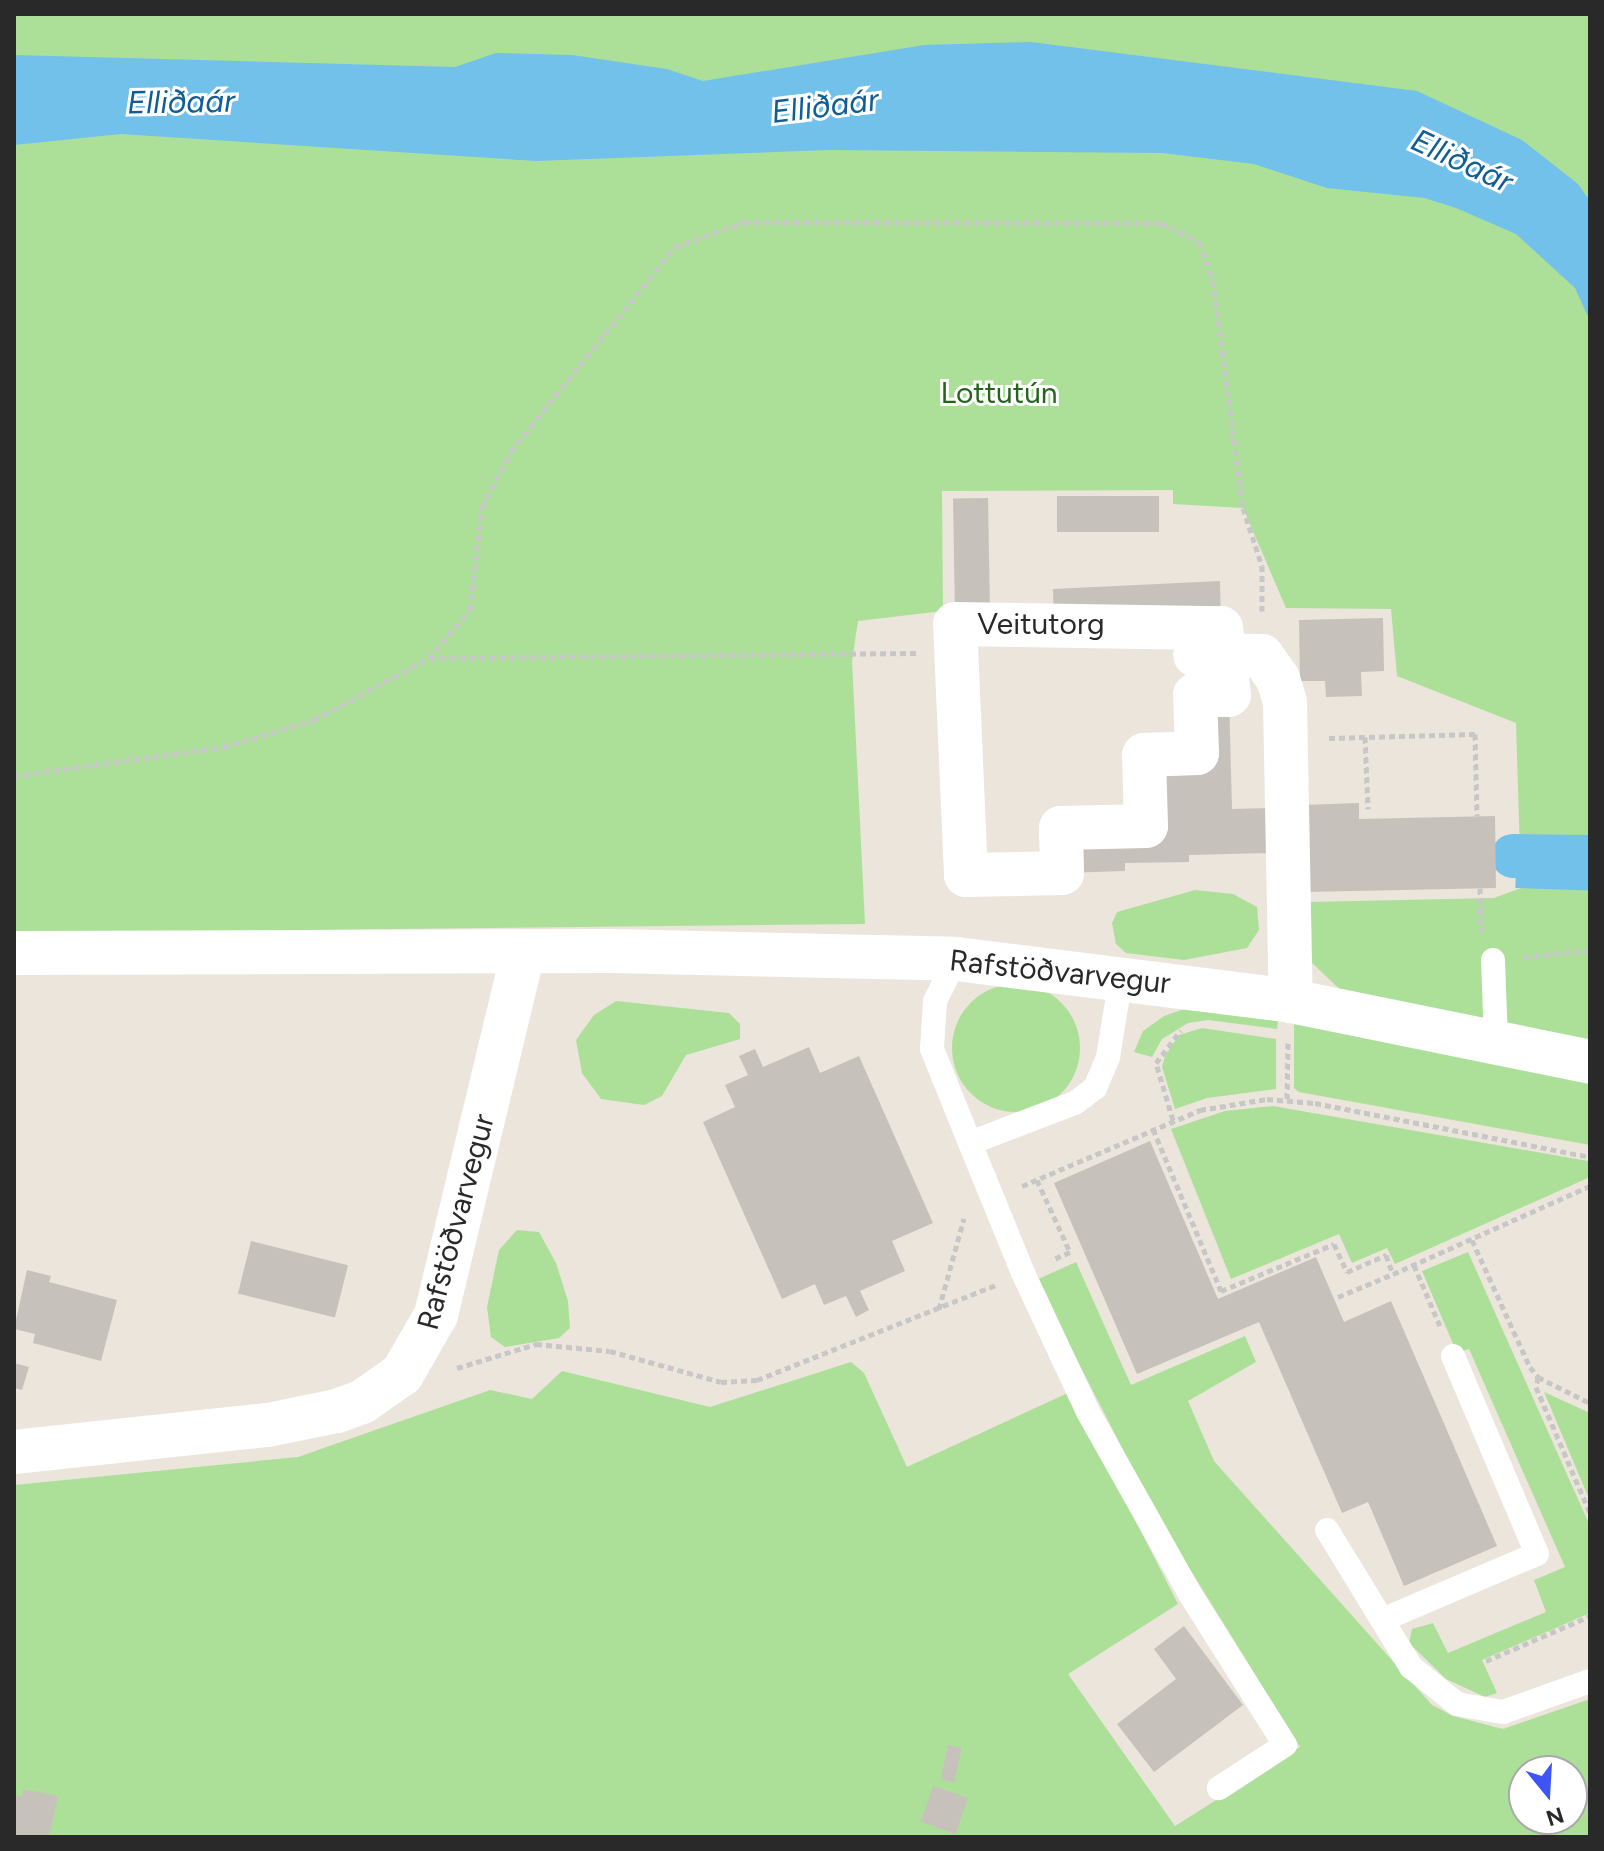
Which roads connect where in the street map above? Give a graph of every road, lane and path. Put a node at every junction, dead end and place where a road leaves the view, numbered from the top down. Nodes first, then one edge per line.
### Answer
1 (956, 653) junction
2 (1243, 656) junction
3 (429, 658) junction
4 (1365, 737) junction
5 (1286, 739) junction
6 (14, 776) edge
7 (1368, 809) dead end
8 (1477, 816) dead end
9 (1590, 950) edge
10 (14, 953) edge
11 (523, 953) junction
12 (956, 959) junction
13 (1493, 960) joint
14 (1121, 978) junction
15 (1282, 1017) junction
16 (1189, 1027) dead end
17 (1496, 1040) junction
18 (1590, 1062) edge
19 (1287, 1100) junction
20 (1173, 1120) junction
21 (1153, 1129) junction
22 (970, 1143) junction
23 (1590, 1157) edge
24 (1058, 1171) dead end
25 (1037, 1180) dead end
26 (1590, 1186) edge
27 (1472, 1240) junction
28 (1414, 1265) junction
29 (1023, 1273) junction
30 (1393, 1274) junction
31 (1338, 1297) dead end
32 (1453, 1356) joint
33 (1538, 1377) junction
34 (385, 1389) junction
35 (1590, 1403) edge
36 (14, 1452) edge
37 (1590, 1513) edge
38 (1327, 1530) dead end
39 (1590, 1616) edge
40 (1382, 1620) junction
41 (1486, 1661) dead end
42 (1590, 1681) edge
43 (1219, 1788) dead end

1 - 2 street
1 - 2 street, Veitutorg
1 - 3 path
2 - 3 path
2 - 5 street
3 - 6 path
4 - 5 path
4 - 7 path
4 - 8 path
5 - 15 street
9 - 13 path
10 - 11 street, Rafstöðvarvegur
11 - 12 street, Rafstöðvarvegur
11 - 34 street, Rafstöðvarvegur
12 - 14 street, Rafstöðvarvegur
12 - 22 lane
13 - 17 lane
14 - 15 street, Rafstöðvarvegur
14 - 22 lane
15 - 17 street, Rafstöðvarvegur
15 - 19 path
16 - 20 path
17 - 18 street, Rafstöðvarvegur
19 - 20 path
19 - 23 path
20 - 21 path
21 - 24 path
21 - 30 path
22 - 29 lane
25 - 29 path
26 - 27 path
27 - 28 path
27 - 33 path
28 - 30 path
28 - 32 path
29 - 34 path
29 - 43 lane
30 - 31 path
32 - 40 lane
33 - 35 path
33 - 37 path
34 - 36 street, Rafstöðvarvegur
38 - 40 lane
39 - 41 path
40 - 42 lane

